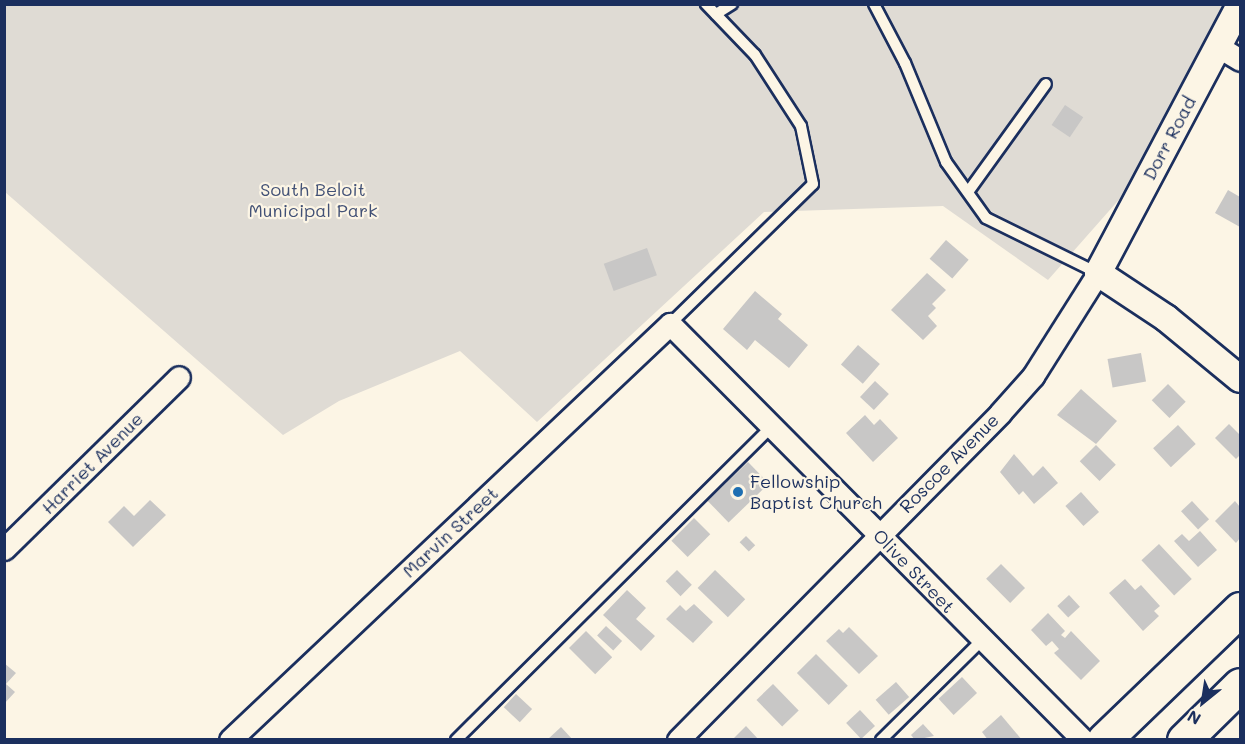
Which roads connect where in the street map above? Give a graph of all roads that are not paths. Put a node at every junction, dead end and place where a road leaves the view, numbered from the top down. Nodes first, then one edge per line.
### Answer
1 (706, 4) edge
2 (732, 4) edge
3 (874, 4) edge
4 (1240, 5) edge
5 (716, 14) junction
6 (1217, 46) junction
7 (1240, 60) edge
8 (1046, 84) dead end
9 (968, 192) junction
10 (1098, 273) junction
11 (670, 324) junction
12 (179, 377) dead end
13 (1240, 379) edge
14 (771, 427) junction
15 (878, 534) junction
16 (4, 549) edge
17 (1240, 609) edge
18 (982, 640) junction
19 (1240, 685) edge
20 (230, 740) edge
21 (456, 740) edge
22 (678, 740) edge
23 (881, 740) edge
24 (1083, 740) edge
25 (1104, 740) edge
26 (1184, 740) edge

1 - 5 lane
2 - 5 lane
3 - 9 lane
4 - 6 street, Dorr Road
5 - 11 lane
6 - 7 street
6 - 10 street, Dorr Road
8 - 9 lane
9 - 10 lane
10 - 13 street
10 - 15 street, Roscoe Avenue
11 - 14 street, Olive Street
11 - 20 street, Marvin Street
12 - 16 street, Harriet Avenue
14 - 15 street, Olive Street
14 - 21 lane
15 - 18 street, Olive Street
15 - 22 street, Roscoe Avenue
17 - 25 main road
18 - 23 lane
18 - 24 street, Olive Street
19 - 26 main road

